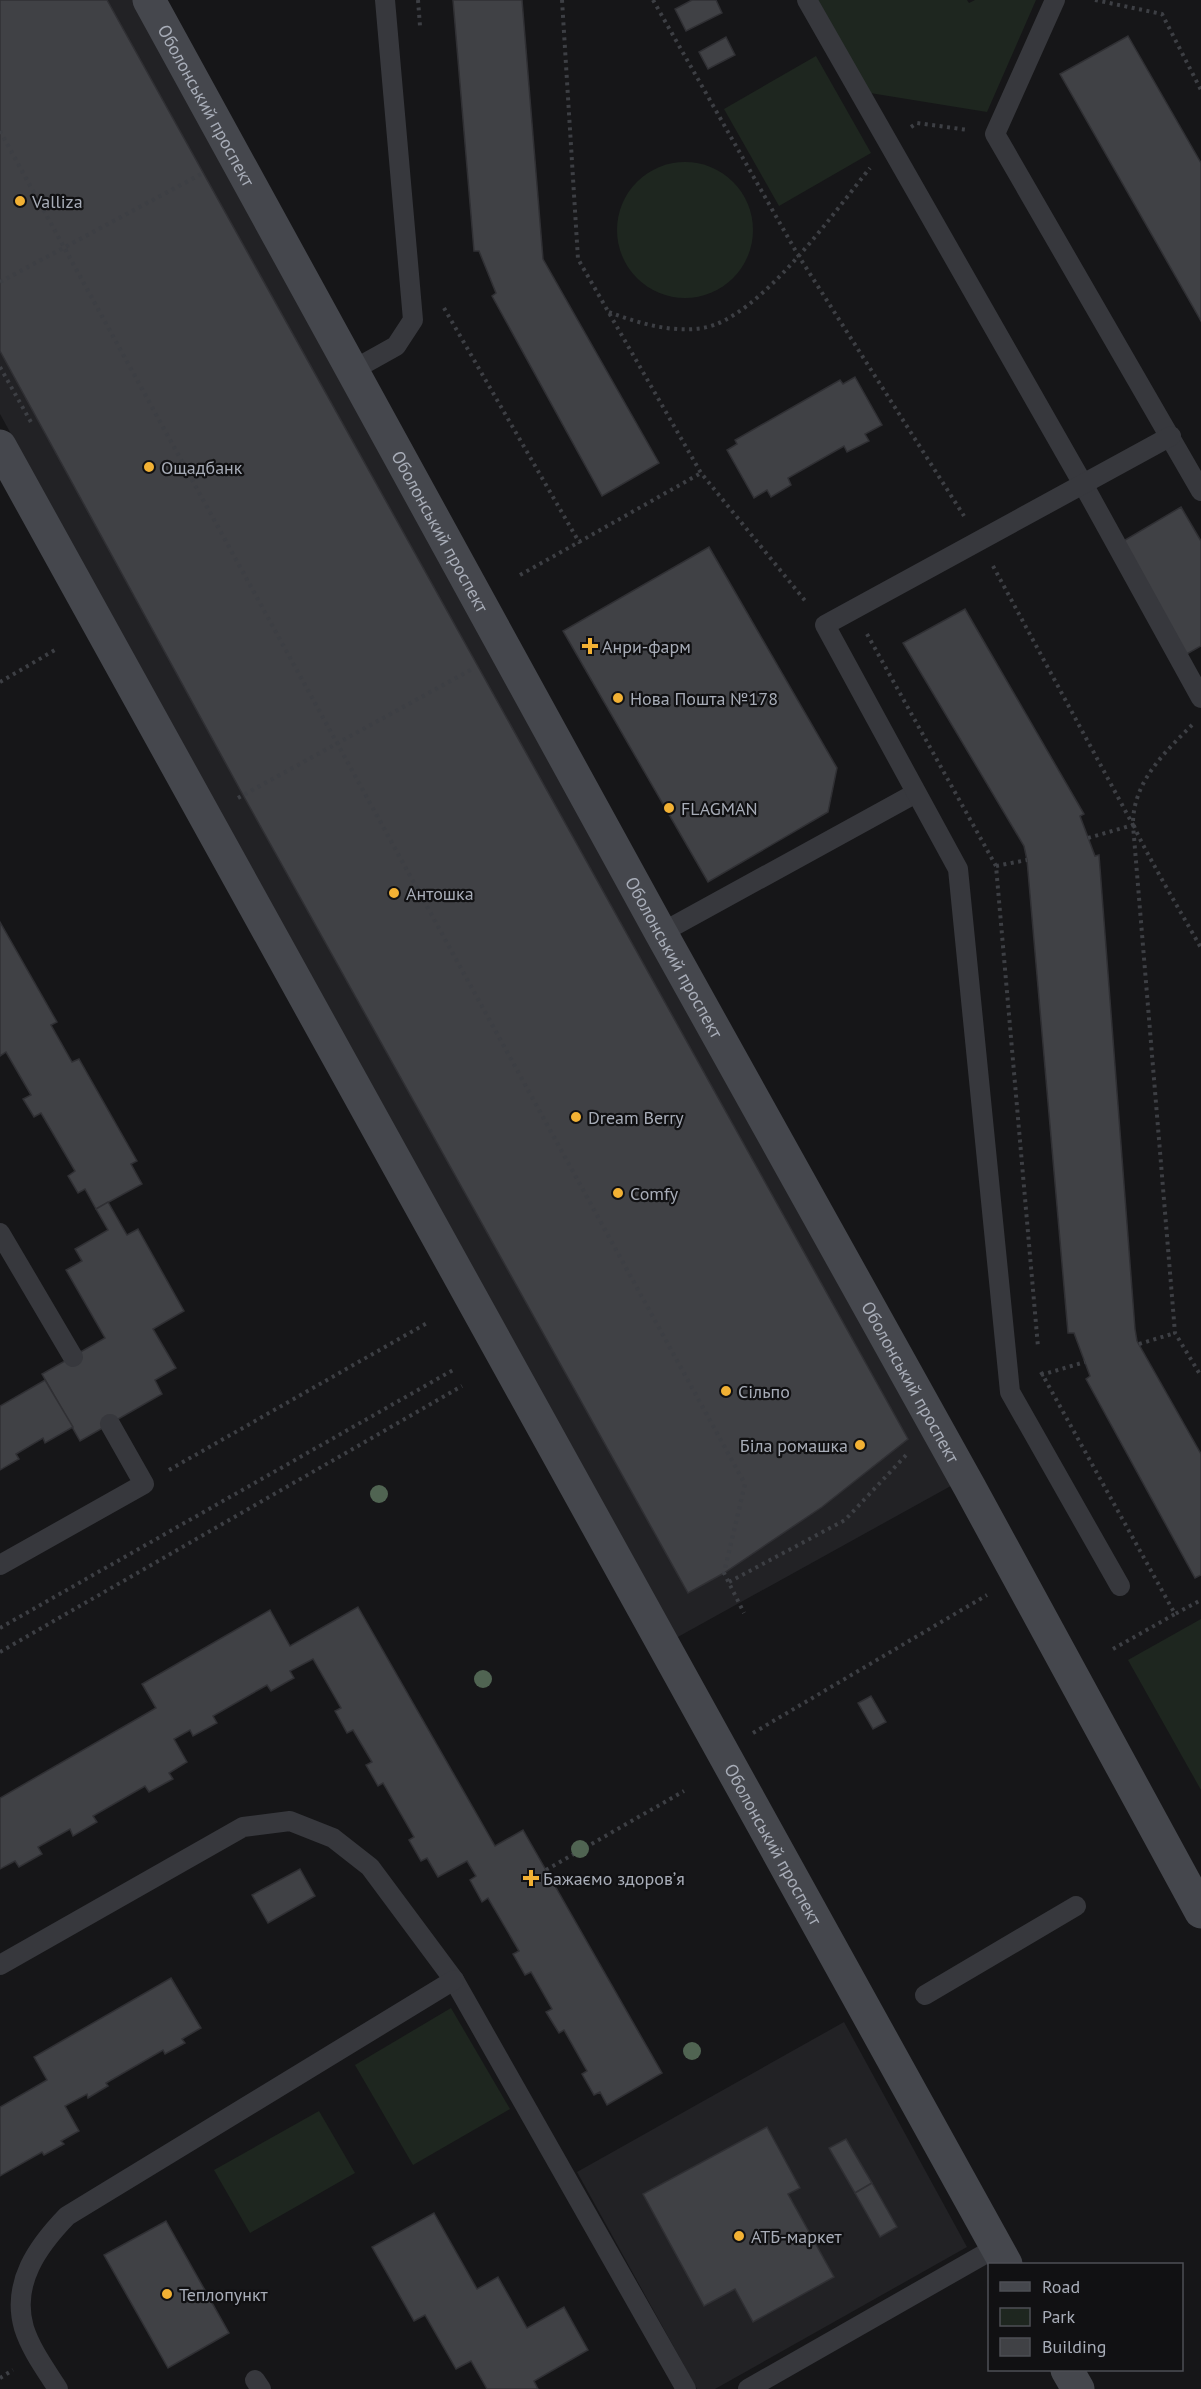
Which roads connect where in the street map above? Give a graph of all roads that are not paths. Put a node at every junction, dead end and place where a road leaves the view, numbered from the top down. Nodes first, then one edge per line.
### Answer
1 (150, 0) edge
2 (385, 0) edge
3 (807, 0) edge
4 (1055, 0) edge
5 (353, 370) junction
6 (1171, 436) junction
7 (0, 446) edge
8 (1083, 484) junction
9 (1201, 491) edge
10 (1201, 698) edge
11 (916, 793) junction
12 (661, 933) junction
13 (0, 1233) edge
14 (73, 1357) dead end
15 (110, 1424) dead end
16 (0, 1565) edge
17 (1120, 1586) dead end
18 (1076, 1906) dead end
19 (1201, 1912) edge
20 (0, 1965) edge
21 (454, 1980) junction
22 (925, 1995) dead end
23 (1002, 2256) edge
24 (988, 2263) edge
25 (989, 2263) edge
26 (1068, 2371) edge
27 (58, 2389) edge
28 (686, 2389) edge
29 (748, 2389) edge
30 (1078, 2389) edge

1 - 5 main road, Оболонський проспект
2 - 5 lane
3 - 8 lane
4 - 6 lane
5 - 12 main road, Оболонський проспект
6 - 8 lane
6 - 9 lane
7 - 23 main road, Оболонський проспект
8 - 10 lane
8 - 11 lane
11 - 12 lane
11 - 17 lane
12 - 19 main road, Оболонський проспект
13 - 14 lane
15 - 16 lane
18 - 22 lane
20 - 21 lane
21 - 27 lane
21 - 28 lane
23 - 25 lane
24 - 29 lane
26 - 30 main road

